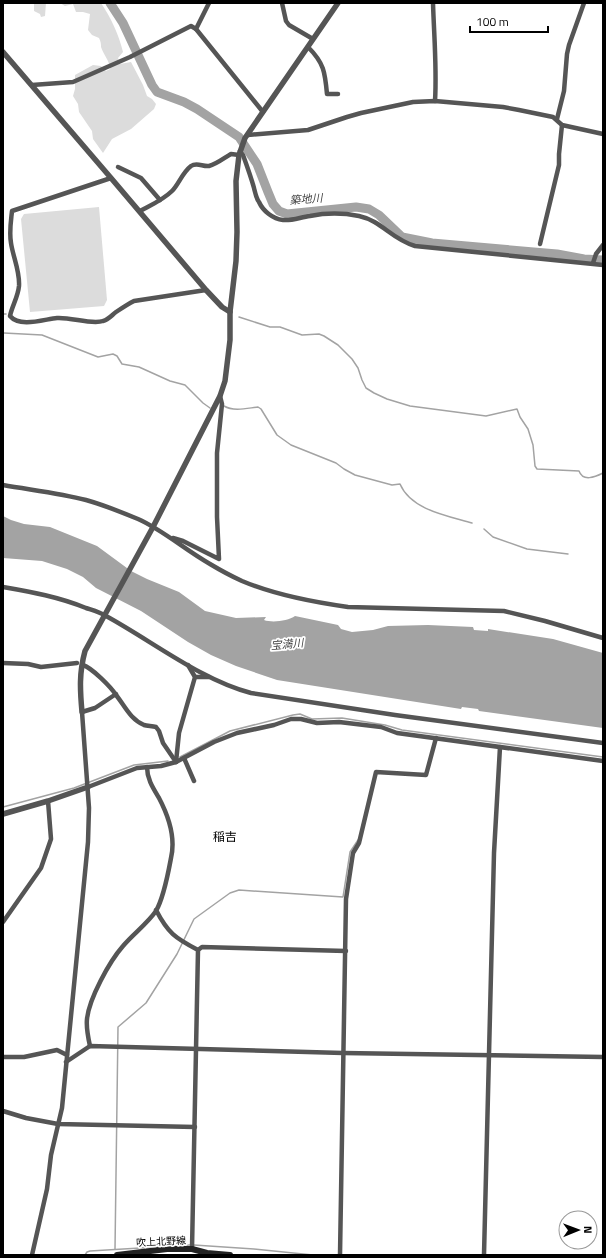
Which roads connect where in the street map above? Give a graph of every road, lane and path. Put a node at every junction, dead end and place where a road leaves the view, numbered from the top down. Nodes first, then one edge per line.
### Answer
1 (209, 3) edge
2 (282, 3) edge
3 (338, 3) edge
4 (433, 3) edge
5 (584, 3) edge
6 (196, 29) junction
7 (313, 39) junction
8 (308, 47) junction
9 (3, 52) edge
10 (32, 85) junction
11 (338, 94) dead end
12 (435, 102) junction
13 (263, 112) junction
14 (557, 119) junction
15 (562, 125) junction
16 (248, 134) junction
17 (603, 134) edge
18 (240, 152) junction
19 (118, 166) dead end
20 (112, 178) junction
21 (160, 200) junction
22 (140, 211) junction
23 (540, 244) dead end
24 (603, 245) edge
25 (593, 263) dead end
26 (603, 265) edge
27 (206, 290) junction
28 (230, 312) junction
29 (220, 396) junction
30 (3, 485) edge
31 (151, 530) junction
32 (167, 536) junction
33 (3, 586) edge
34 (104, 615) junction
35 (603, 638) edge
36 (3, 663) edge
37 (77, 663) dead end
38 (187, 664) junction
39 (83, 665) dead end
40 (210, 676) junction
41 (195, 677) junction
42 (116, 694) junction
43 (82, 712) junction
44 (436, 738) junction
45 (603, 743) edge
46 (500, 747) junction
47 (184, 758) junction
48 (603, 761) edge
49 (176, 762) junction
50 (147, 767) junction
51 (194, 781) dead end
52 (88, 787) junction
53 (48, 801) junction
54 (3, 814) edge
55 (156, 910) junction
56 (3, 922) edge
57 (198, 950) junction
58 (346, 951) junction
59 (90, 1046) junction
60 (196, 1048) junction
61 (343, 1053) junction
62 (488, 1054) junction
63 (67, 1055) junction
64 (3, 1057) edge
65 (603, 1057) edge
66 (66, 1062) junction
67 (3, 1111) edge
68 (58, 1124) junction
69 (195, 1127) junction
70 (192, 1249) junction
71 (207, 1254) edge
72 (32, 1255) edge
73 (117, 1255) edge
74 (230, 1255) edge
75 (340, 1255) edge
76 (484, 1255) edge

1 - 6 street
2 - 7 street
3 - 7 street
4 - 12 street
5 - 14 street
6 - 10 street
6 - 13 street
7 - 8 street
8 - 11 street
8 - 13 street
9 - 10 street
10 - 20 street
12 - 14 street
12 - 16 street
13 - 16 street
14 - 15 street
15 - 17 street
15 - 23 street
16 - 18 street
18 - 21 street
18 - 26 street
18 - 28 street
19 - 21 street
20 - 22 street
20 - 27 street
21 - 22 street
22 - 27 street
24 - 25 street
27 - 28 street
28 - 29 street
29 - 31 street
29 - 32 street
30 - 31 street
31 - 32 street
31 - 34 street
32 - 35 street
33 - 34 street
34 - 38 street
34 - 43 street
36 - 37 street
38 - 40 street
38 - 41 street
39 - 42 street
40 - 41 street
40 - 45 street
41 - 49 street
42 - 43 street
42 - 49 street
43 - 52 street
44 - 46 street
44 - 47 street
44 - 58 street
46 - 48 street
46 - 62 street
47 - 49 street
47 - 51 street
49 - 50 street
50 - 52 street
50 - 55 street
52 - 53 street
52 - 63 street
53 - 54 street
53 - 56 street
55 - 57 street
55 - 59 street
57 - 58 street
57 - 60 street
58 - 61 street
59 - 60 street
59 - 66 street
60 - 61 street
60 - 69 street
61 - 62 street
61 - 75 street
62 - 65 street
62 - 76 street
63 - 64 street
63 - 66 street
66 - 68 street
67 - 68 street
68 - 69 street
68 - 72 street
69 - 70 street
70 - 71 main road, 吹上北野線
70 - 73 main road, 吹上北野線
71 - 74 main road, 吹上北野線

